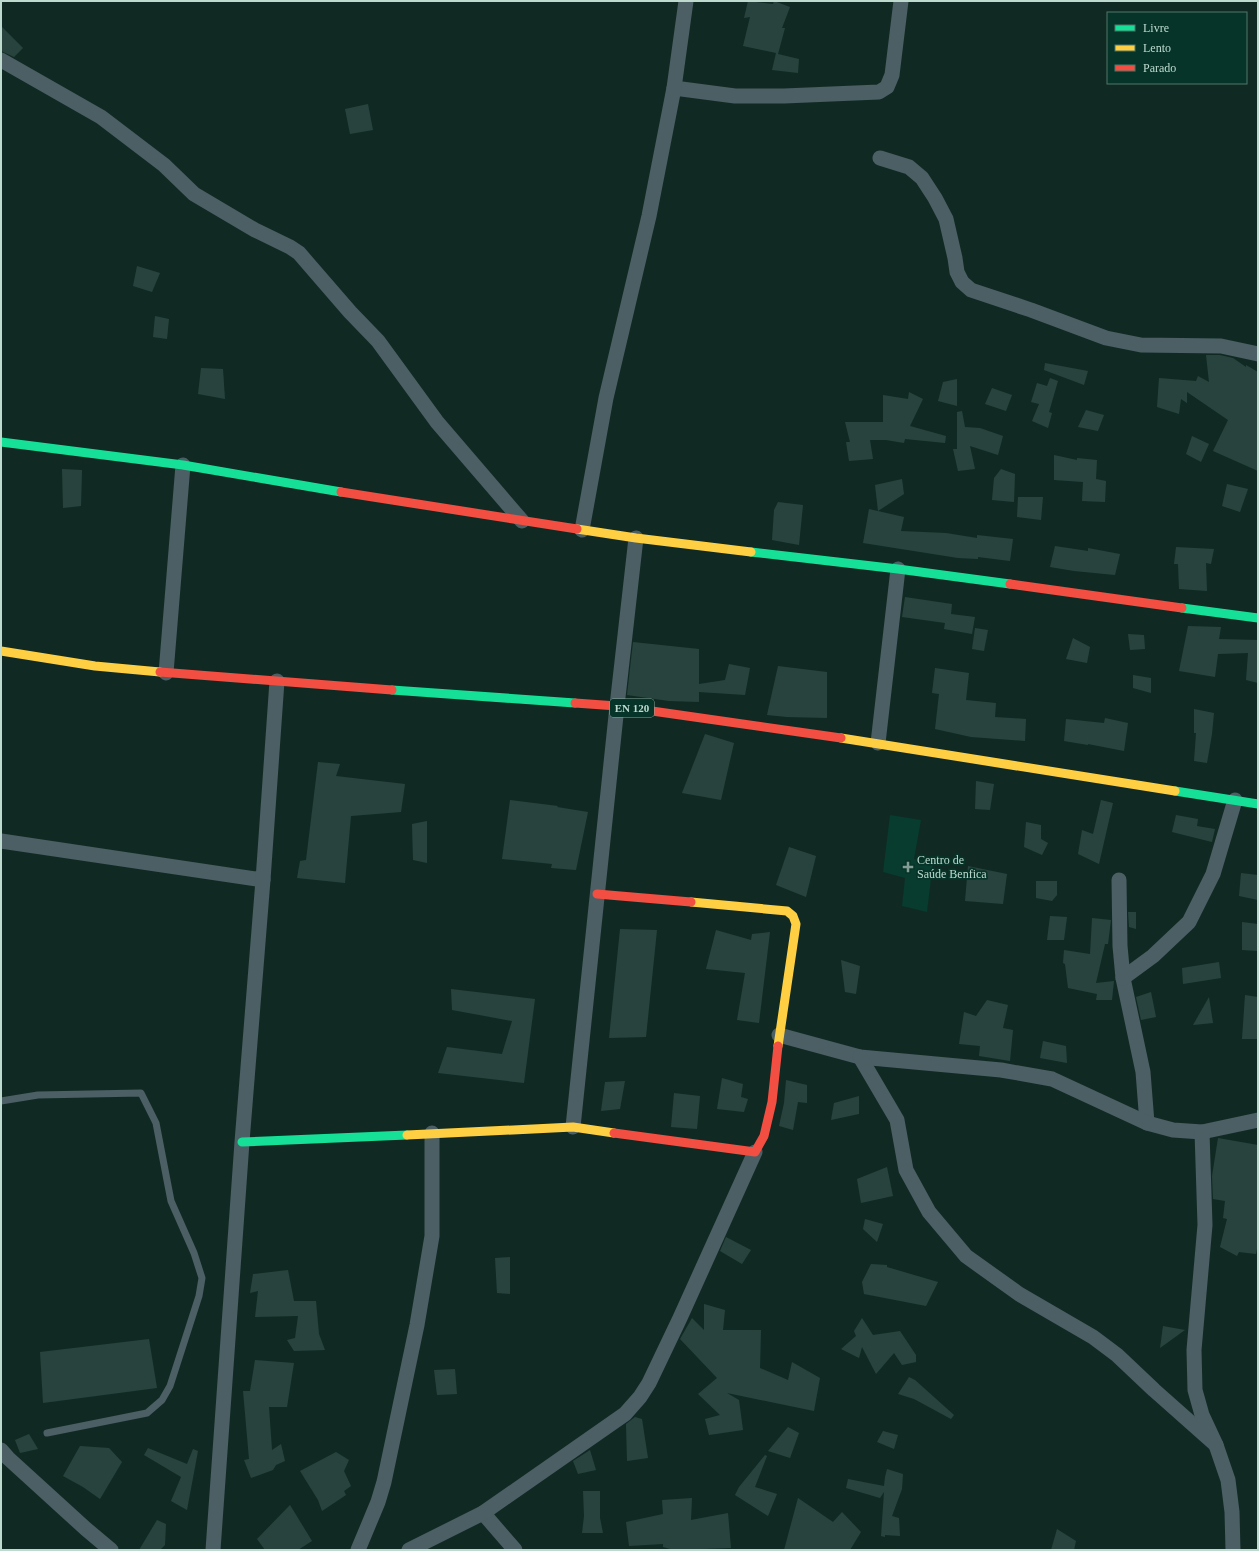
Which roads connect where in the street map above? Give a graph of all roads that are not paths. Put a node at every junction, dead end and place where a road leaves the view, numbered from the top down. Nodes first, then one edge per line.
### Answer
1 (686, 1) edge
2 (901, 1) edge
3 (1, 60) edge
4 (674, 88) junction
5 (880, 158) dead end
6 (1258, 354) edge
7 (1, 442) edge
8 (183, 465) junction
9 (522, 521) junction
10 (582, 530) junction
11 (636, 538) junction
12 (898, 569) junction
13 (1258, 618) edge
14 (1, 650) edge
15 (166, 673) junction
16 (277, 682) junction
17 (617, 706) junction
18 (878, 742) junction
19 (1235, 800) junction
20 (1258, 804) edge
21 (1, 841) edge
22 (263, 880) junction
23 (1119, 880) dead end
24 (597, 894) junction
25 (1123, 978) junction
26 (779, 1035) junction
27 (860, 1057) junction
28 (1, 1101) edge
29 (1258, 1120) edge
30 (1147, 1123) junction
31 (573, 1127) junction
32 (1202, 1132) junction
33 (432, 1133) junction
34 (242, 1142) junction
35 (755, 1152) junction
36 (47, 1434) dead end
37 (1216, 1445) junction
38 (1, 1450) edge
39 (483, 1513) junction
40 (111, 1550) edge
41 (213, 1550) edge
42 (358, 1550) edge
43 (409, 1550) edge
44 (515, 1550) edge
45 (1233, 1550) edge

1 - 4 street
2 - 4 street
3 - 9 street
4 - 10 street
5 - 6 street
7 - 8 street
8 - 9 street
8 - 15 street
9 - 10 street
10 - 11 street
11 - 12 street
11 - 17 street
12 - 13 street
12 - 18 street
14 - 15 street, EN 120
15 - 16 street, EN 120
16 - 17 street, EN 120
16 - 22 street
17 - 18 street, EN 120
17 - 24 street
18 - 19 street, EN 120
19 - 20 street, EN 120
19 - 25 street
21 - 22 street
22 - 34 street
23 - 25 street
24 - 26 street
24 - 31 street
25 - 30 street
26 - 27 street
26 - 35 street
27 - 30 street
27 - 37 street
28 - 36 lane
29 - 32 street
30 - 32 street
31 - 33 street
31 - 35 street
32 - 37 street
33 - 34 street
33 - 42 street
34 - 41 street
35 - 39 street
37 - 45 street
38 - 40 street
39 - 43 street
39 - 44 street

